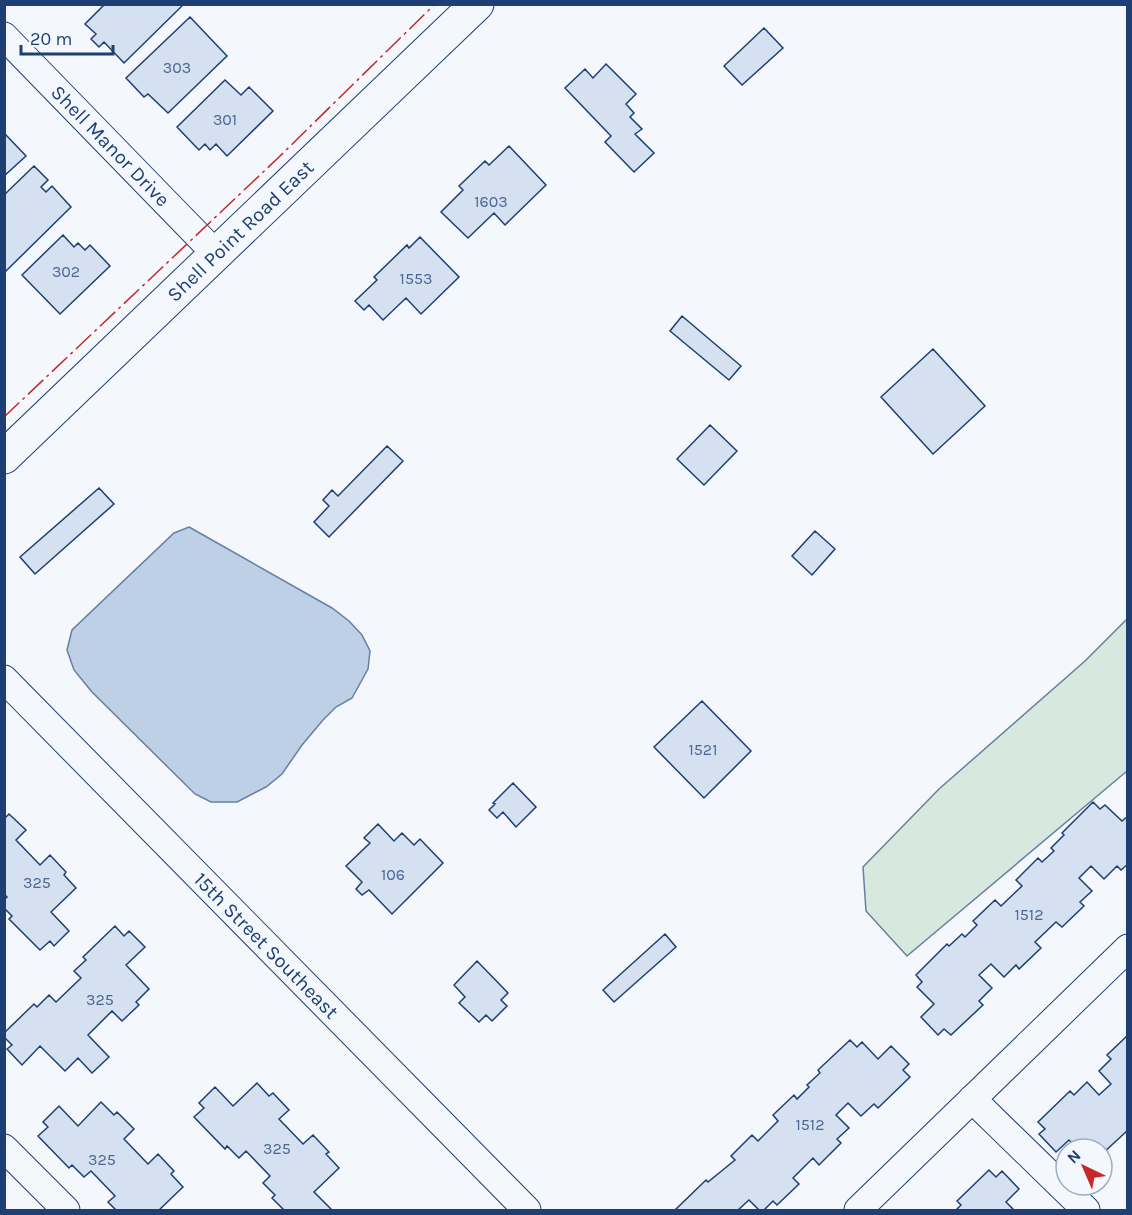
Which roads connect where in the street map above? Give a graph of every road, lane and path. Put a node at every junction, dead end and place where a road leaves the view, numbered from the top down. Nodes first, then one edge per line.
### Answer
1 (477, 4) edge
2 (4, 36) edge
3 (217, 255) junction
4 (4, 457) edge
5 (4, 679) edge
6 (1128, 948) edge
7 (972, 1099) junction
8 (4, 1148) edge
9 (66, 1210) edge
10 (527, 1210) edge
11 (858, 1210) edge
12 (1086, 1210) edge

1 - 3 street, Shell Point Road East
2 - 3 street, Shell Manor Drive
3 - 4 street, Shell Point Road East
5 - 10 street, 15th Street Southeast
6 - 7 street
7 - 11 street
7 - 12 street
8 - 9 street

